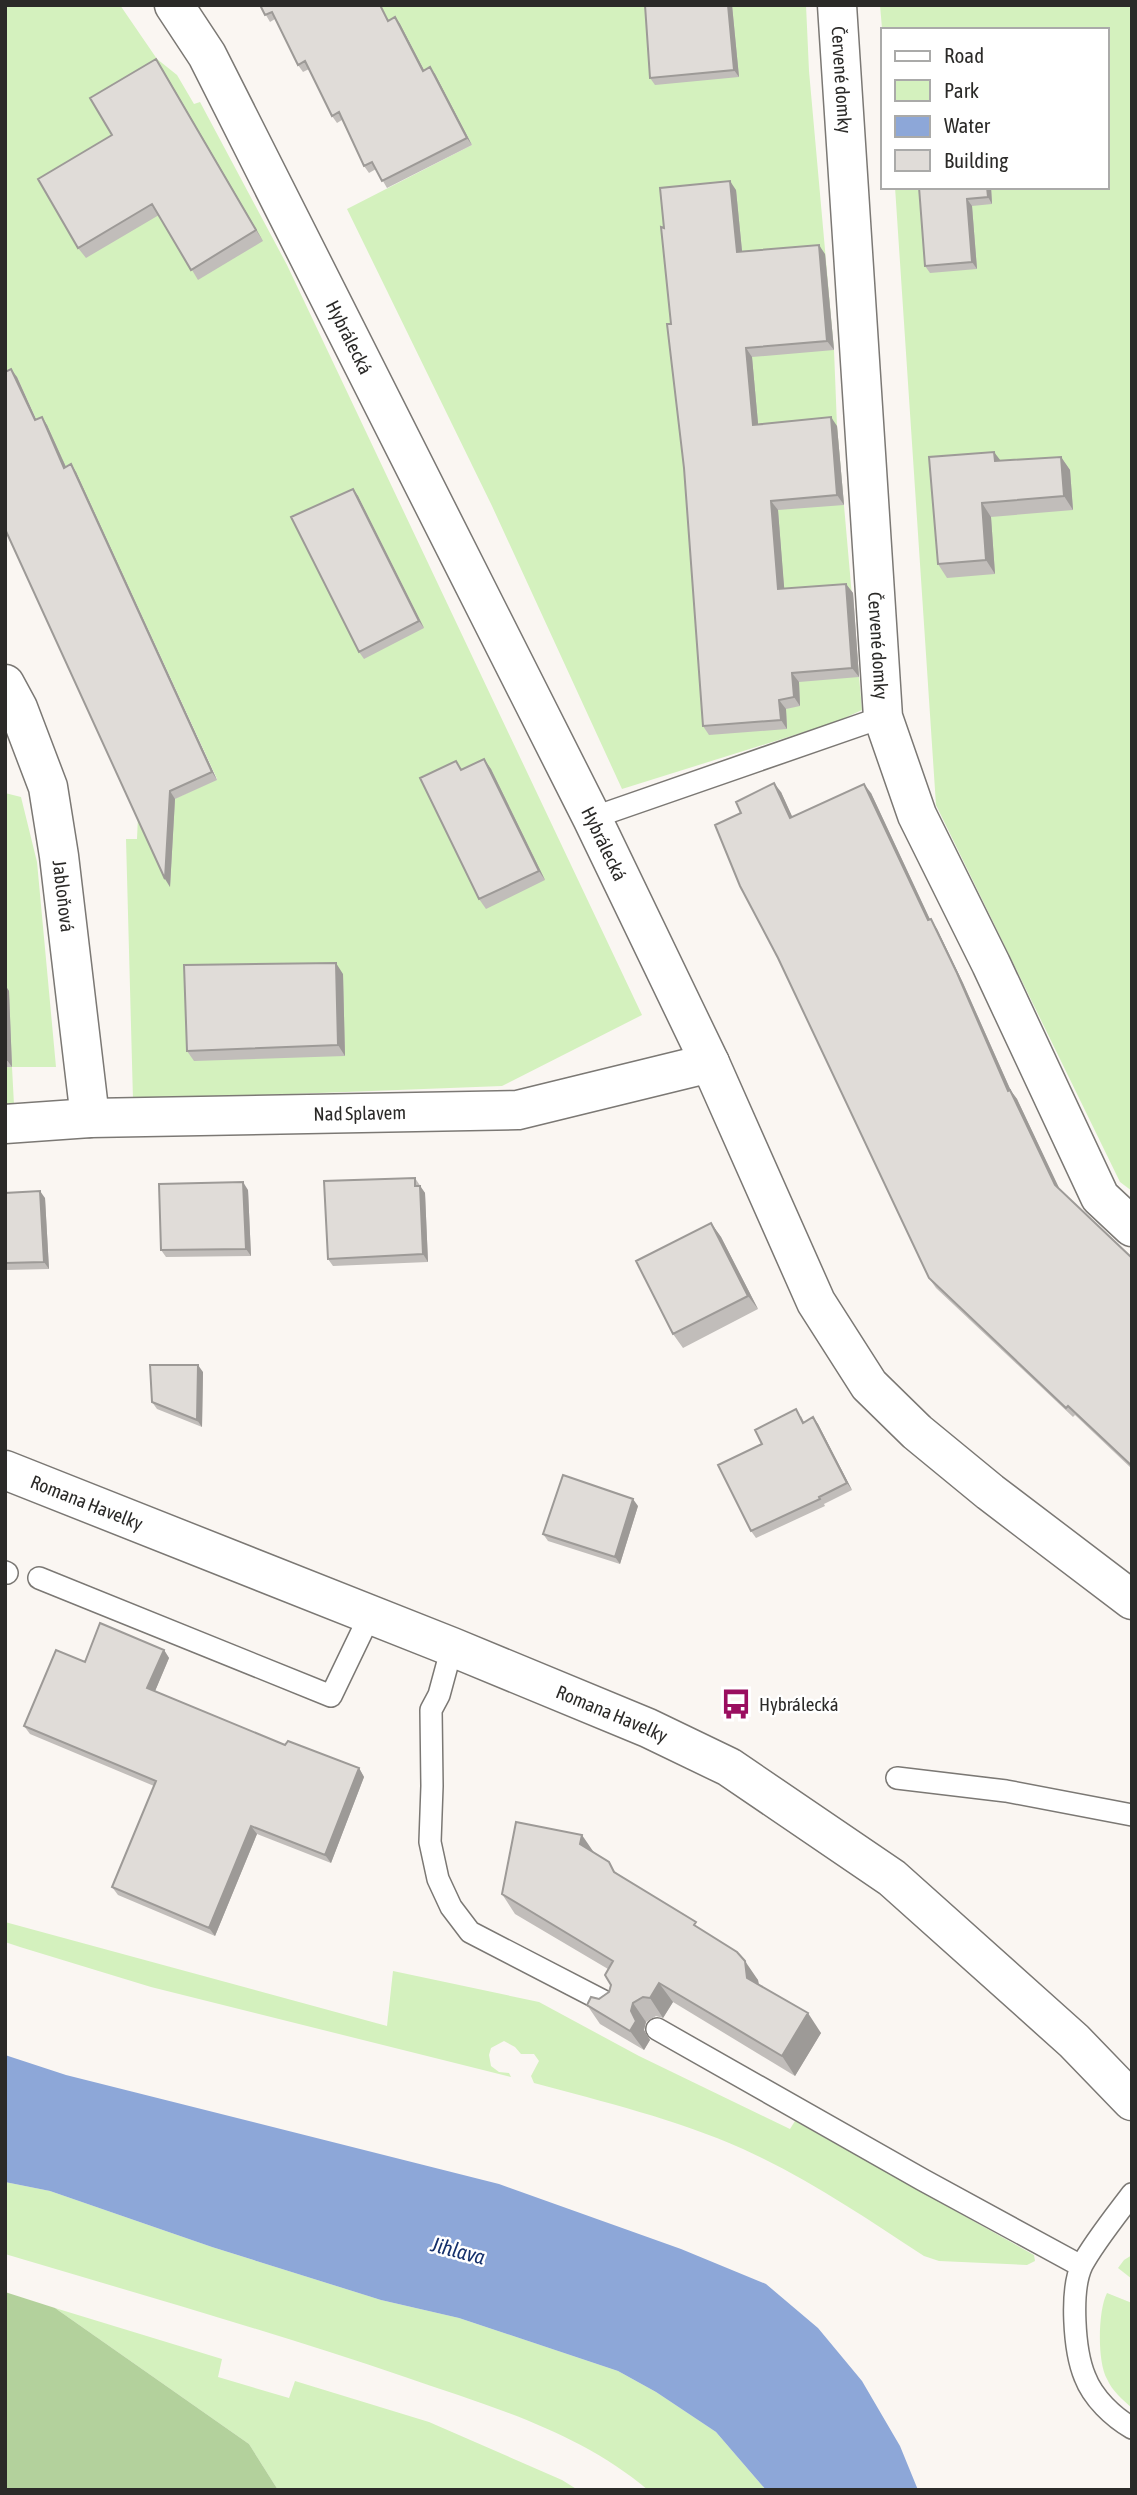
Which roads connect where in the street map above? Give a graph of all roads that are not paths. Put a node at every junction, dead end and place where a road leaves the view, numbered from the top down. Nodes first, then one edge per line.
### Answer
1 (174, 5) edge
2 (837, 5) edge
3 (5, 684) edge
4 (883, 717) junction
5 (593, 818) junction
6 (710, 1063) junction
7 (90, 1118) junction
8 (5, 1124) edge
9 (1132, 1227) edge
10 (5, 1470) edge
11 (39, 1578) dead end
12 (1132, 1600) edge
13 (370, 1615) junction
14 (452, 1647) junction
15 (897, 1778) dead end
16 (1132, 1815) edge
17 (611, 2005) edge
18 (656, 2029) dead end
19 (1132, 2101) edge
20 (1132, 2194) edge
21 (1082, 2266) junction
22 (1132, 2428) edge

1 - 5 street, Hybrálecká
2 - 4 street, Červené domky
3 - 7 street, Jabloňová
4 - 5 lane
4 - 9 street, Červené domky
5 - 6 street, Hybrálecká
6 - 7 street, Nad Splavem
6 - 12 street, Hybrálecká
7 - 8 street, Nad Splavem
10 - 13 street, Romana Havelky
11 - 13 lane
13 - 14 street, Romana Havelky
14 - 17 lane
14 - 19 street, Romana Havelky
15 - 16 lane
18 - 21 lane
20 - 21 lane
21 - 22 lane

